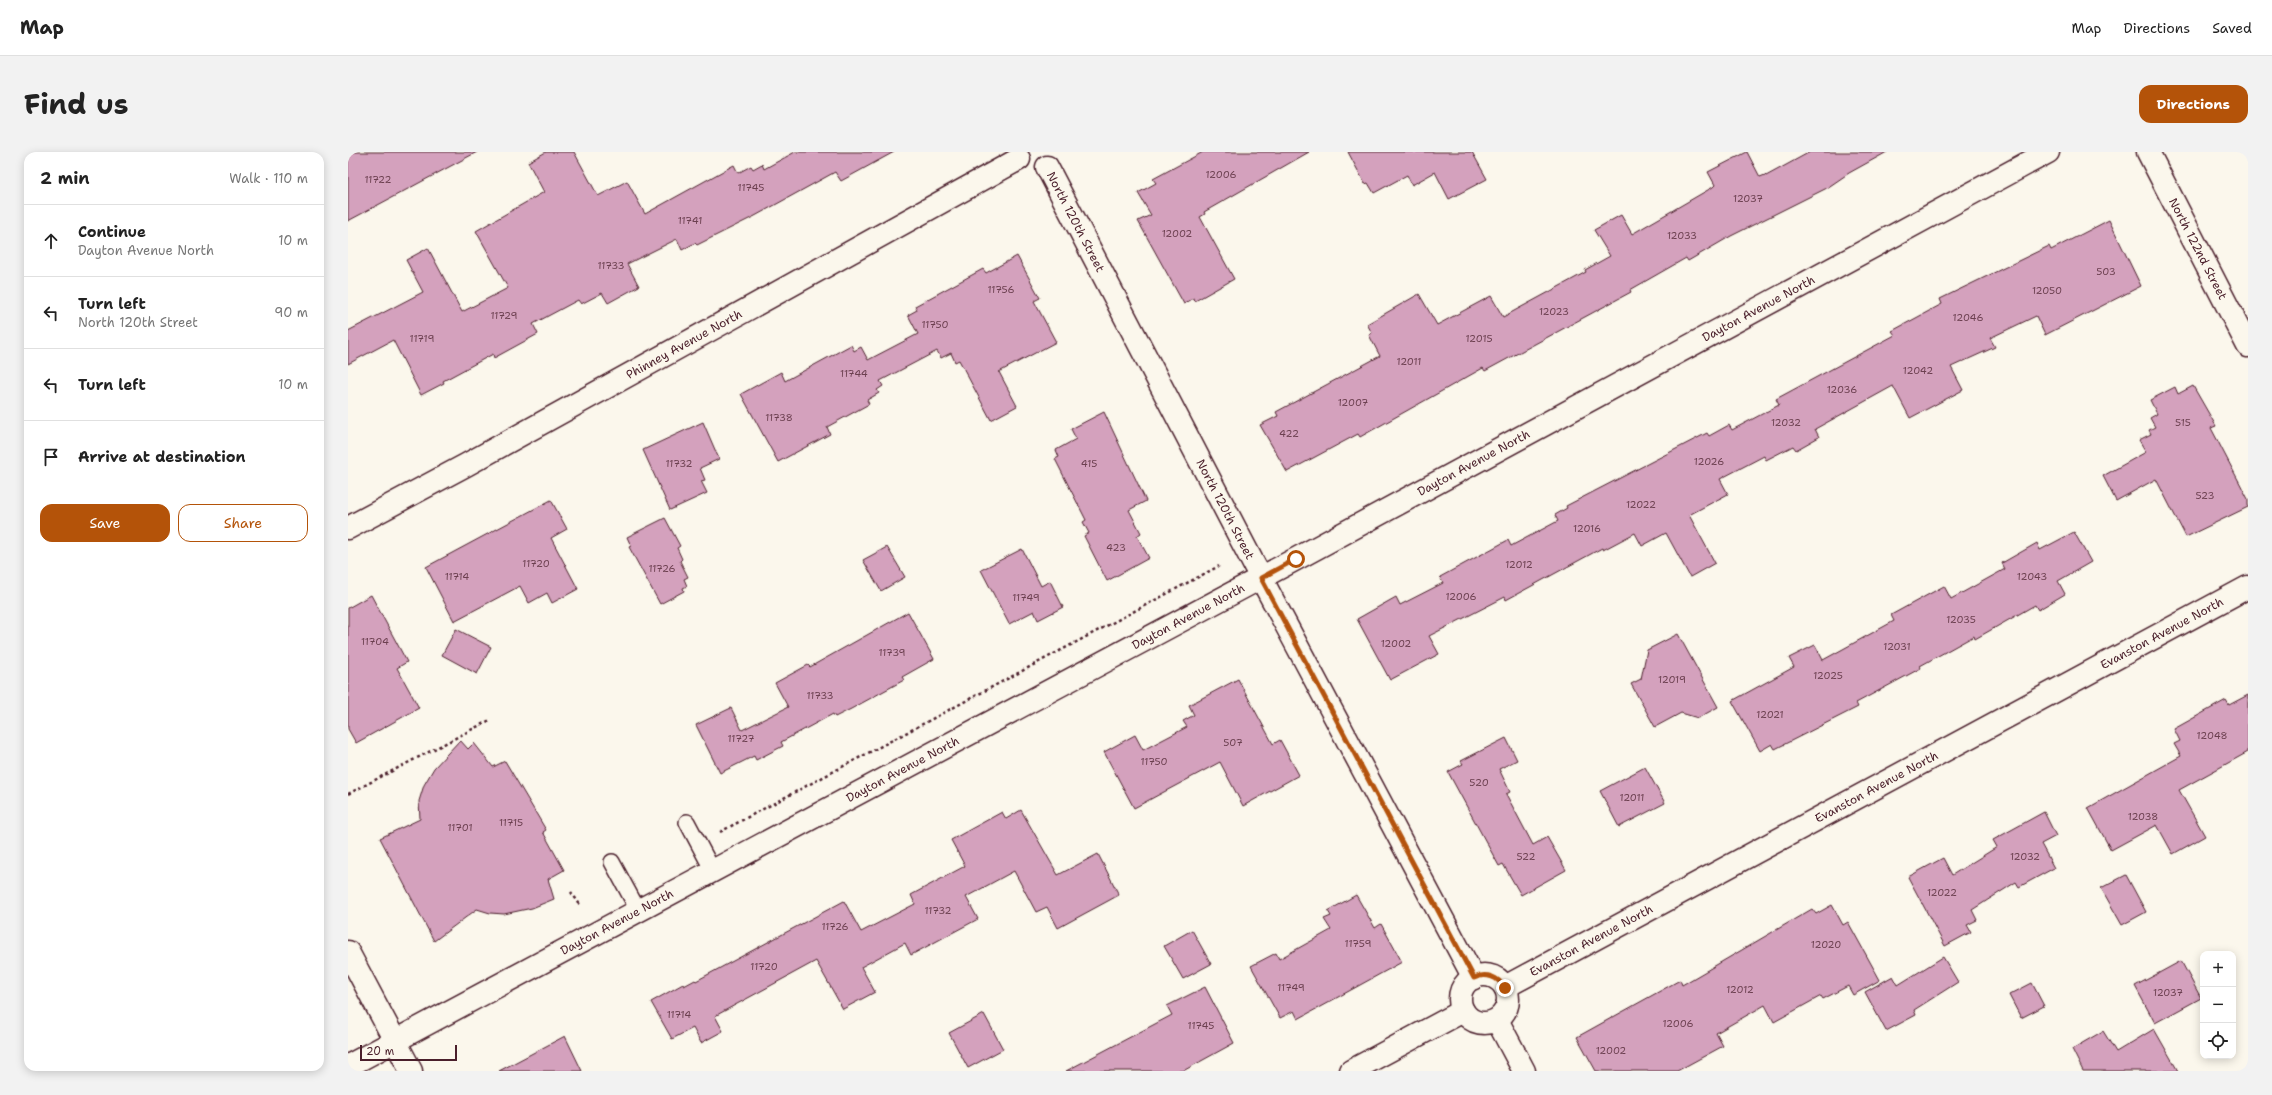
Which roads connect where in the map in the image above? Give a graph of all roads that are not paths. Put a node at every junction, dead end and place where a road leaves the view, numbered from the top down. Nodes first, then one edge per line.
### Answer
1 (2048, 152) edge
2 (2148, 152) edge
3 (1018, 155) edge
4 (1052, 160) edge
5 (2248, 346) edge
6 (348, 528) edge
7 (1261, 578) junction
8 (2248, 587) edge
9 (687, 822) dead end
10 (612, 862) dead end
11 (713, 871) junction
12 (638, 910) junction
13 (348, 952) edge
14 (1474, 978) junction
15 (1505, 988) junction
16 (1463, 1010) junction
17 (1497, 1020) junction
18 (395, 1040) junction
19 (348, 1066) edge
20 (411, 1071) edge
21 (1351, 1071) edge
22 (1524, 1071) edge

1 - 7 street, Dayton Avenue North
2 - 5 street, North 122nd Street
3 - 4 street
3 - 6 street, Phinney Avenue North
4 - 7 street, North 120th Street
7 - 11 street, Dayton Avenue North
7 - 14 street, North 120th Street
8 - 15 street, Evanston Avenue North
9 - 11 lane
10 - 12 lane
11 - 12 street, Dayton Avenue North
12 - 18 street, Dayton Avenue North
13 - 18 street
14 - 15 street
14 - 16 street
15 - 17 street
16 - 17 street
16 - 21 street
17 - 22 street
18 - 19 street, Dayton Avenue North
18 - 20 street

